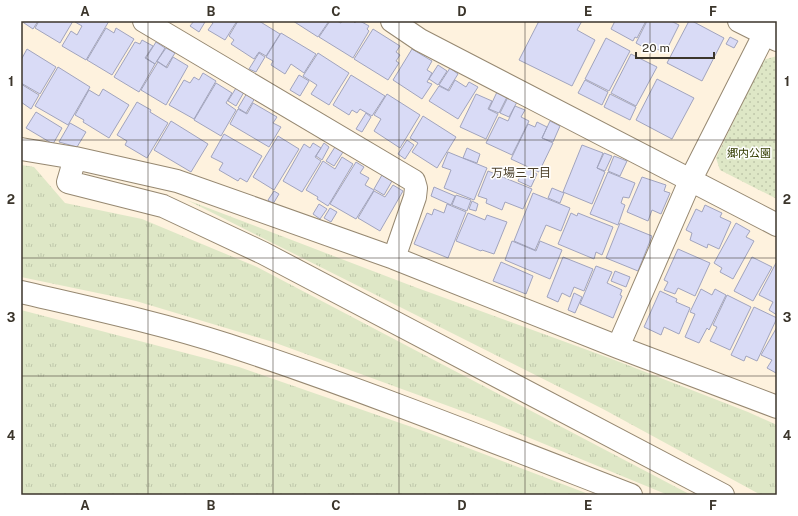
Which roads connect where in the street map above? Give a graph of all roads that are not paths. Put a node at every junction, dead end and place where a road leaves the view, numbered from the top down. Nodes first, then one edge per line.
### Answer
1 (144, 21) edge
2 (392, 21) edge
3 (740, 21) edge
4 (771, 32) edge
5 (21, 149) edge
6 (75, 158) junction
7 (690, 181) junction
8 (777, 225) edge
9 (394, 258) junction
10 (21, 292) edge
11 (618, 347) junction
12 (777, 407) edge
13 (631, 495) edge
14 (723, 495) edge

1 - 9 street
2 - 7 street
3 - 4 street
4 - 7 street
5 - 6 street
6 - 9 street
6 - 14 street
7 - 8 street
7 - 11 street
9 - 11 street
10 - 13 street
11 - 12 street

